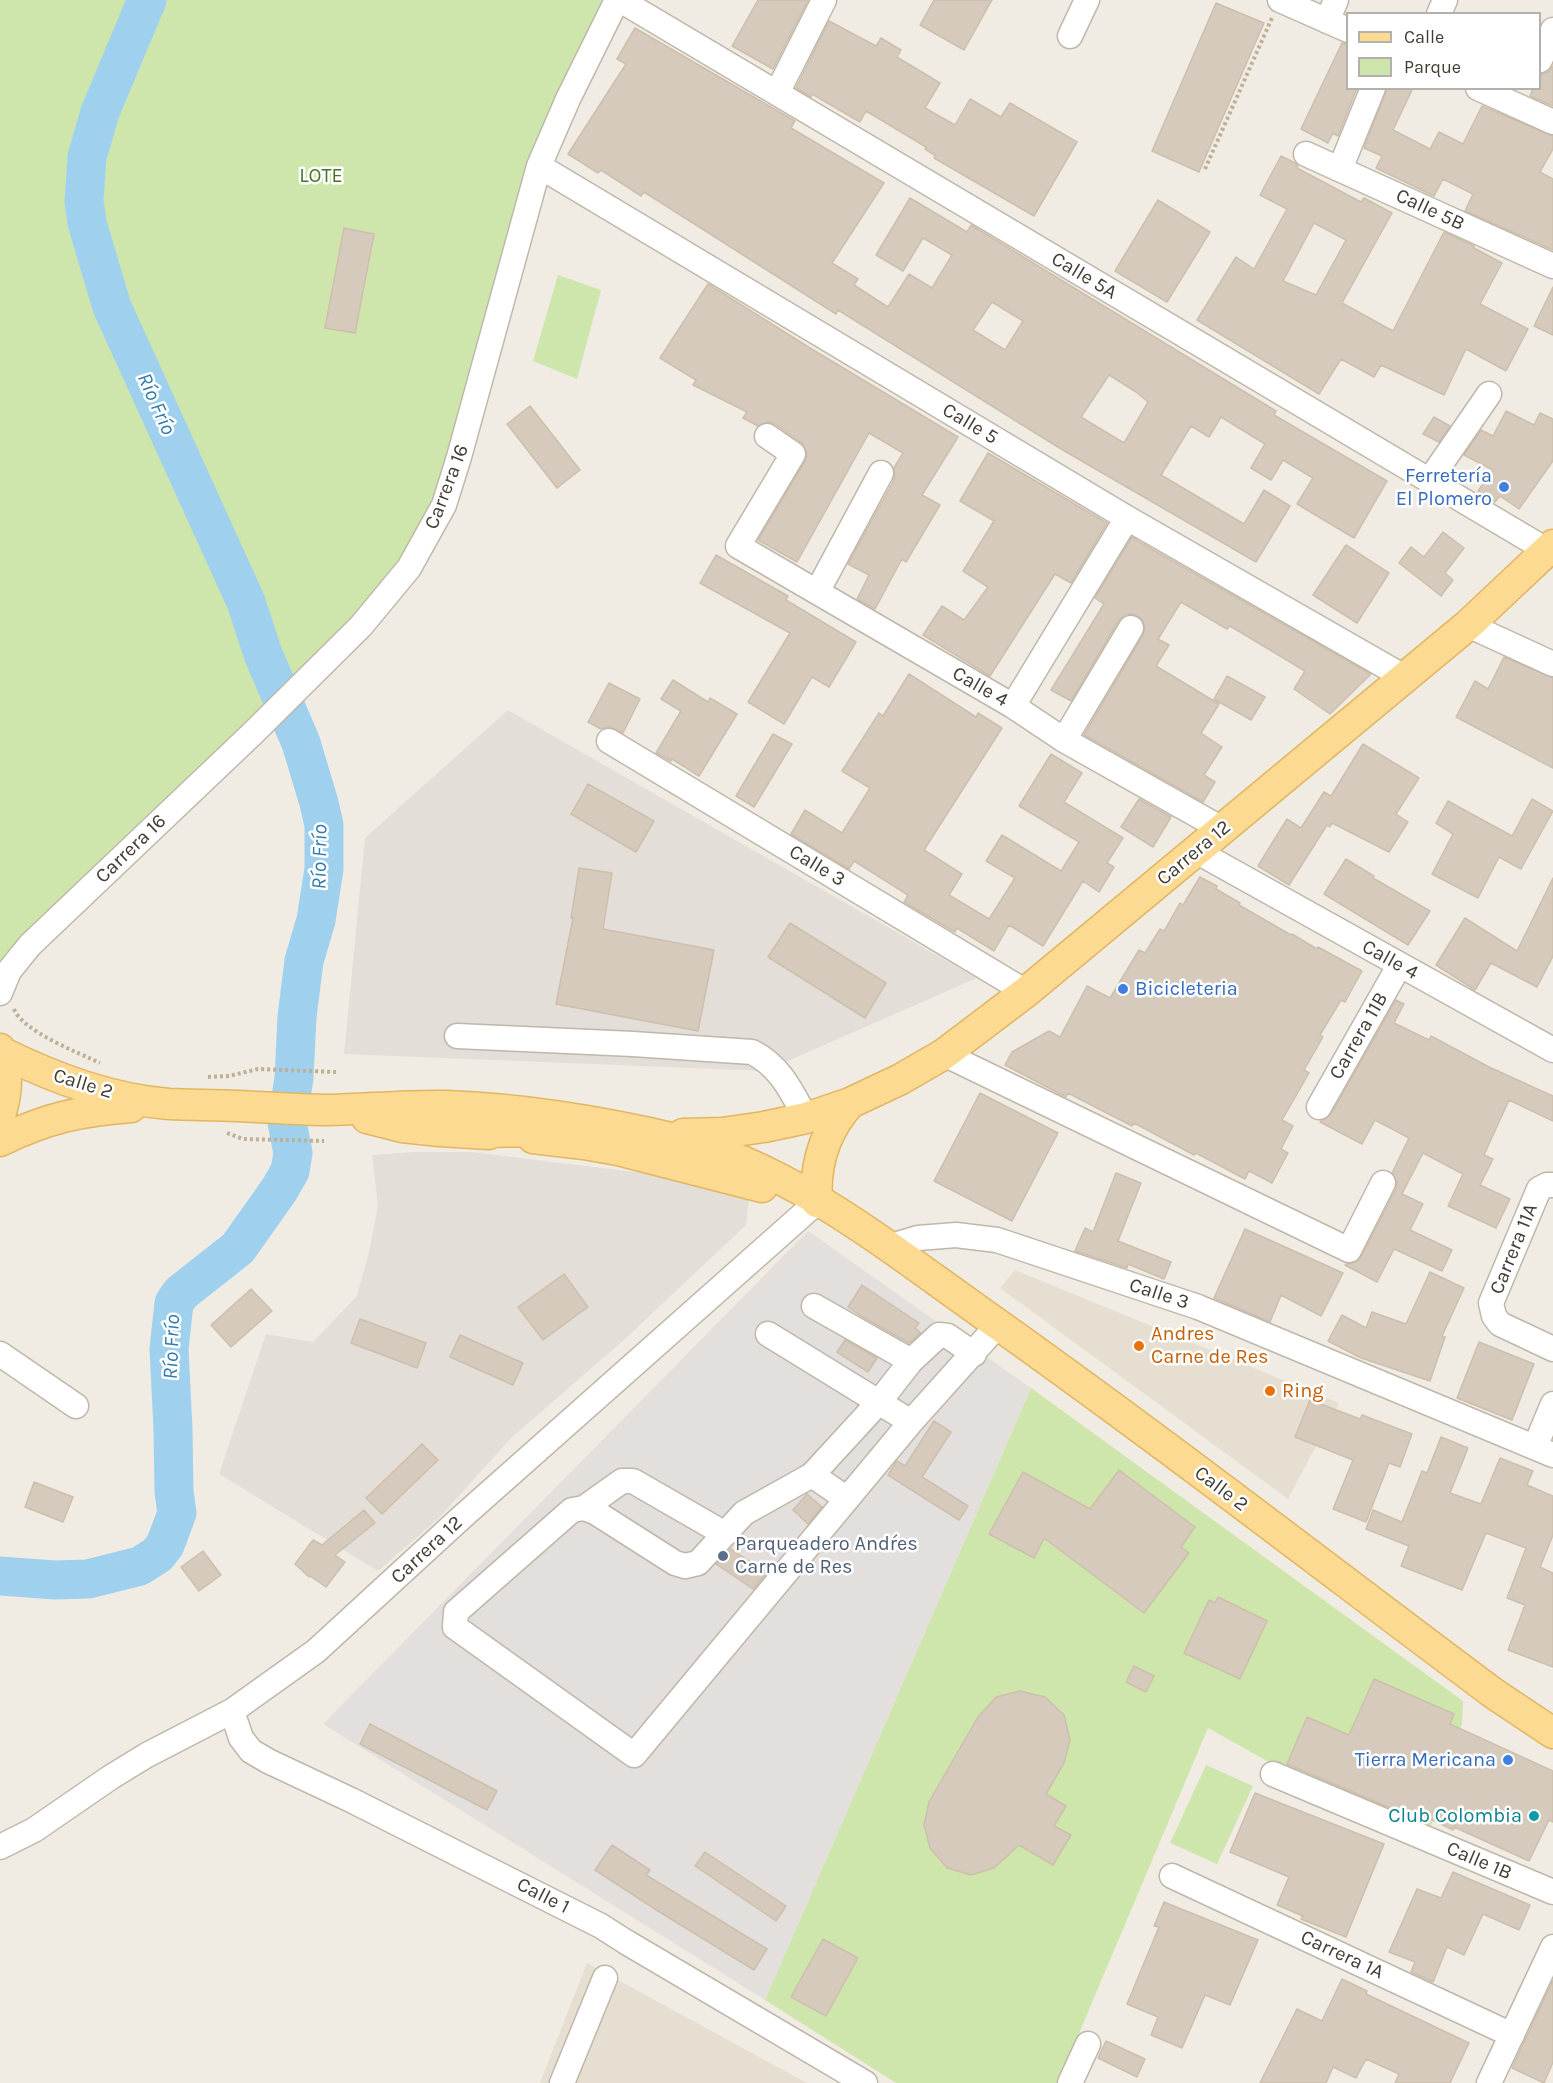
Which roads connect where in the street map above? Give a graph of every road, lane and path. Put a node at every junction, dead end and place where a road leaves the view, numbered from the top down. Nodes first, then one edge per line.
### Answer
1 (619, 0) edge
2 (824, 0) edge
3 (1088, 0) edge
4 (1280, 0) edge
5 (1337, 17) edge
6 (1553, 30) edge
7 (1070, 36) dead end
8 (1541, 56) edge
9 (1372, 90) edge
10 (1488, 90) edge
11 (777, 93) junction
12 (1522, 97) edge
13 (1553, 122) edge
14 (1306, 154) dead end
15 (539, 166) junction
16 (1205, 169) dead end
17 (1340, 169) junction
18 (1553, 266) edge
19 (1489, 394) dead end
20 (767, 436) dead end
21 (881, 473) dead end
22 (1430, 481) junction
23 (1127, 518) junction
24 (1550, 548) edge
25 (817, 592) junction
26 (1468, 625) junction
27 (1131, 628) dead end
28 (1553, 664) edge
29 (1404, 677) junction
30 (1013, 706) junction
31 (1064, 740) junction
32 (609, 741) dead end
33 (1222, 829) junction
34 (1196, 850) junction
35 (30, 945) junction
36 (0, 965) edge
37 (1399, 966) junction
38 (1026, 992) junction
39 (8, 996) edge
40 (457, 1036) dead end
41 (1, 1050) edge
42 (1553, 1050) edge
43 (944, 1054) junction
44 (107, 1066) dead end
45 (336, 1071) dead end
46 (198, 1078) dead end
47 (850, 1103) junction
48 (170, 1104) junction
49 (384, 1106) junction
50 (1319, 1107) dead end
51 (330, 1110) junction
52 (0, 1116) edge
53 (806, 1118) junction
54 (636, 1131) junction
55 (470, 1132) junction
56 (243, 1139) dead end
57 (0, 1141) edge
58 (324, 1141) dead end
59 (1383, 1183) dead end
60 (1553, 1185) edge
61 (817, 1202) junction
62 (888, 1247) junction
63 (814, 1306) dead end
64 (998, 1325) junction
65 (768, 1334) dead end
66 (1553, 1349) edge
67 (0, 1354) edge
68 (974, 1354) junction
69 (912, 1361) junction
70 (879, 1402) junction
71 (1553, 1404) edge
72 (76, 1406) dead end
73 (912, 1422) junction
74 (1544, 1451) edge
75 (812, 1474) junction
76 (847, 1499) junction
77 (584, 1508) junction
78 (724, 1534) junction
79 (232, 1711) junction
80 (1553, 1733) edge
81 (1273, 1774) dead end
82 (0, 1847) edge
83 (1172, 1876) dead end
84 (1553, 1892) edge
85 (1553, 1947) edge
86 (605, 1978) dead end
87 (1512, 2035) junction
88 (1088, 2044) dead end
89 (562, 2083) edge
90 (865, 2083) edge
91 (1070, 2083) edge
92 (1489, 2083) edge

1 - 11 street, Calle 5A
1 - 15 street, Carrera 16
2 - 11 street
3 - 7 street
4 - 5 street
4 - 16 path
6 - 8 street
9 - 17 street
10 - 12 street
11 - 22 street, Calle 5A
12 - 13 street
14 - 17 street, Calle 5B
15 - 23 street, Calle 5
15 - 35 street, Carrera 16
17 - 18 street, Calle 5B
19 - 22 street
20 - 25 street, Calle 4
21 - 25 street
22 - 24 street, Calle 5A
23 - 29 street, Calle 5
23 - 30 street
24 - 26 main road, Carrera 12
25 - 30 street, Calle 4
26 - 28 street
26 - 29 main road, Carrera 12
27 - 31 street
29 - 33 main road, Carrera 12
30 - 31 street, Calle 4
31 - 33 street, Calle 4
32 - 38 street, Calle 3
33 - 34 main road, Carrera 12
34 - 37 street, Calle 4
34 - 38 main road, Carrera 12
35 - 36 street, Carrera 16
35 - 39 street, Carrera 16
37 - 42 street, Calle 4
37 - 50 street, Carrera 11B
38 - 43 main road, Carrera 12
39 - 44 path
40 - 53 street
41 - 48 main road, Calle 2
41 - 52 main road
43 - 47 main road, Carrera 12
43 - 59 street
45 - 46 path
47 - 53 main road, Carrera 12
47 - 61 main road
48 - 51 main road, Calle 2
48 - 57 main road, Calle 2
49 - 51 main road
49 - 53 main road
49 - 54 main road
51 - 55 main road
53 - 54 main road
54 - 55 main road
54 - 61 main road, Calle 2
55 - 61 main road
56 - 58 path
60 - 66 street, Carrera 11A
61 - 62 main road, Calle 2
61 - 79 street, Carrera 12
62 - 64 main road, Calle 2
62 - 74 street, Calle 3
63 - 69 street
64 - 68 street
64 - 80 main road, Calle 2
65 - 70 street
67 - 72 street
68 - 69 street
68 - 73 street
69 - 70 street
70 - 73 street
70 - 75 street
71 - 74 street
73 - 76 street
75 - 76 street
75 - 78 street
76 - 77 street
77 - 78 street
77 - 78 street
79 - 82 street, Carrera 12
79 - 90 street, Calle 1
81 - 84 street, Calle 1B
83 - 87 street, Carrera 1A
85 - 87 street
86 - 89 street
87 - 92 street
88 - 91 street

